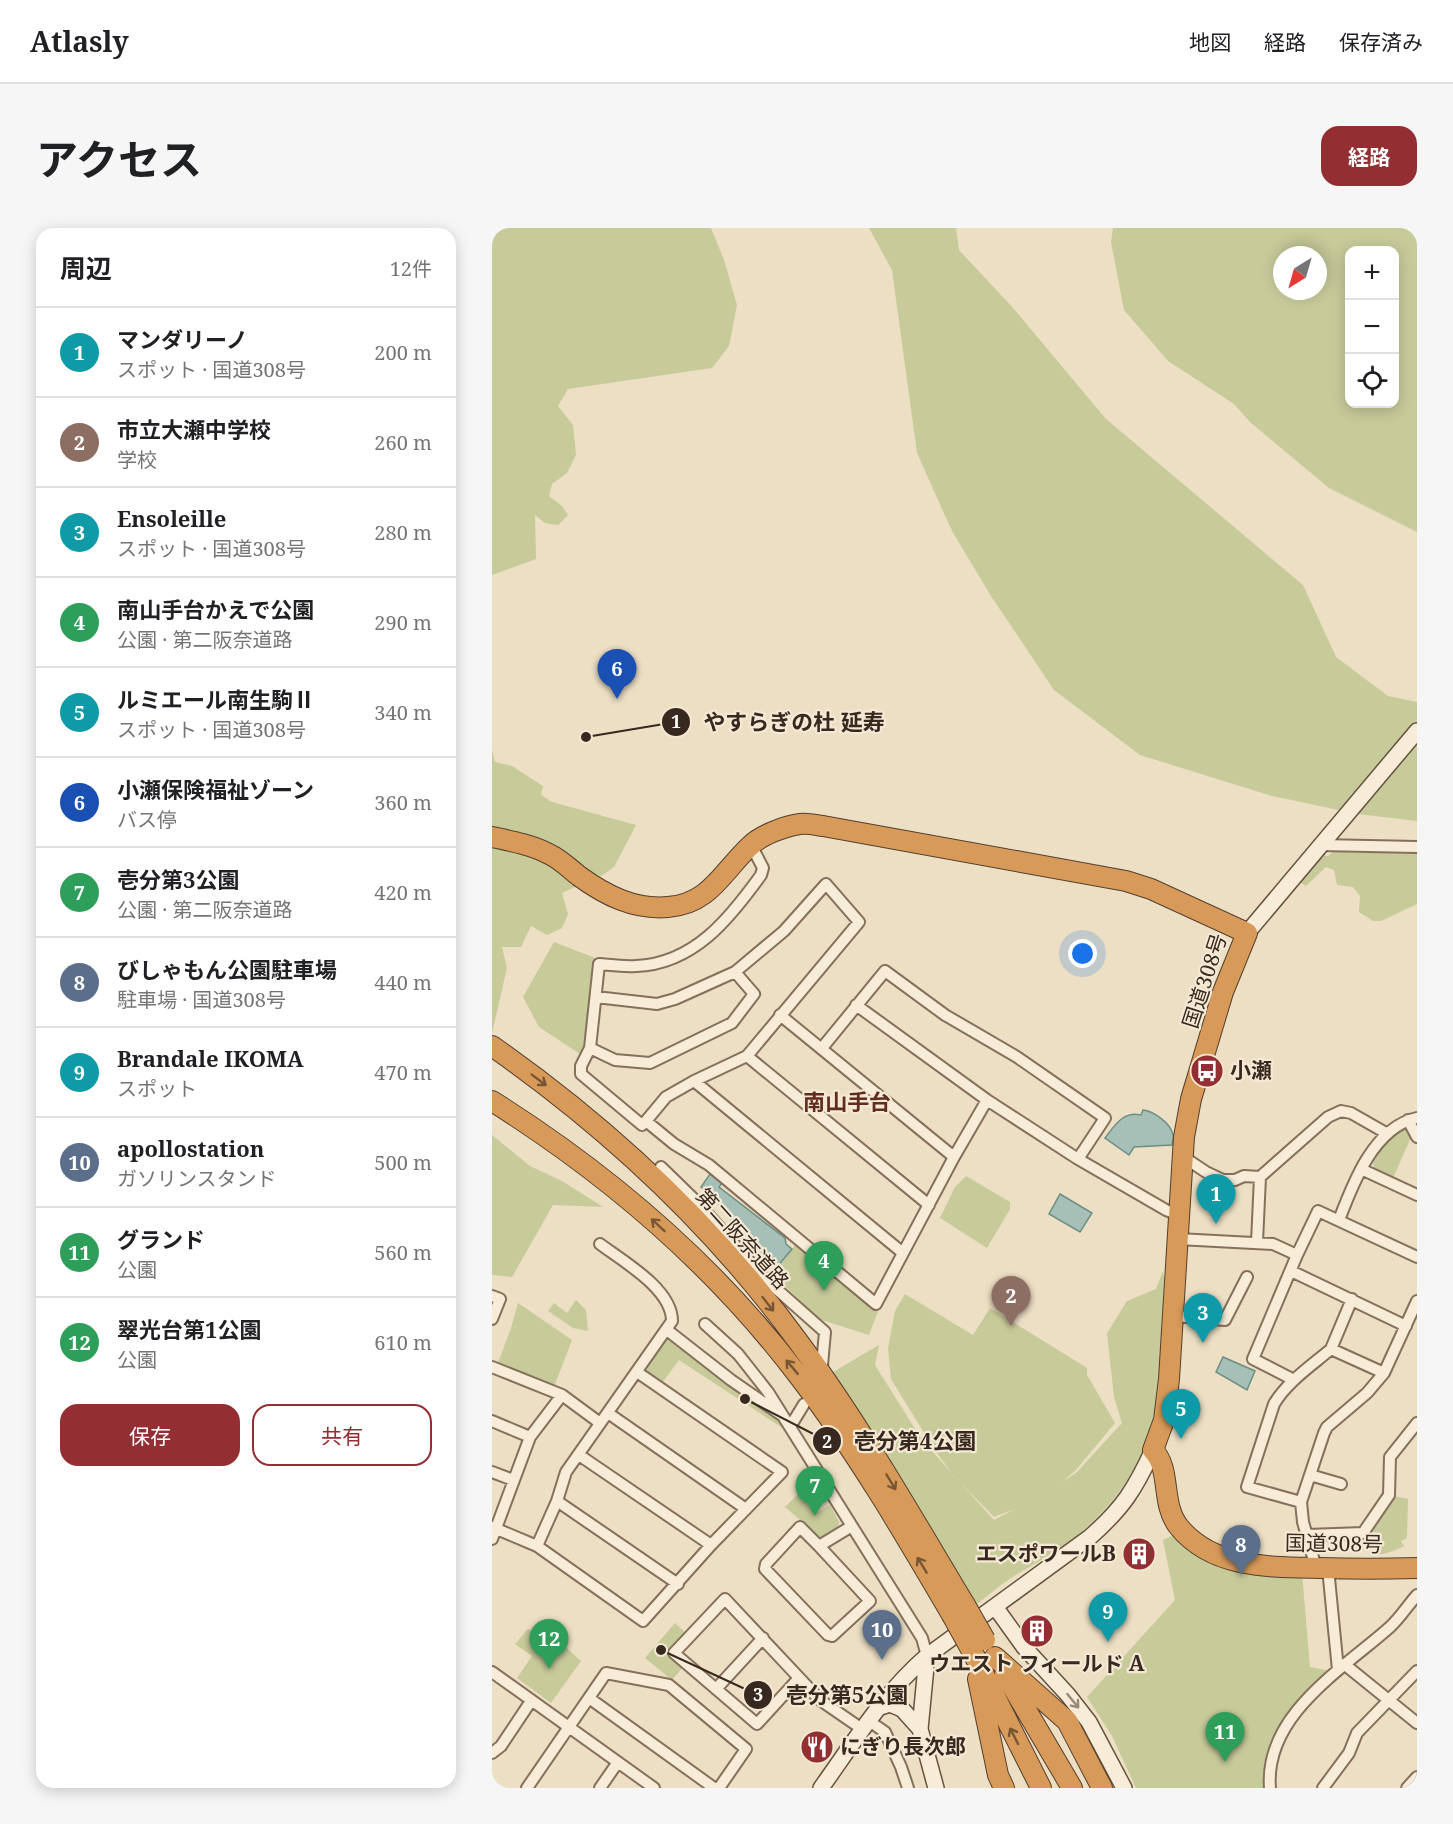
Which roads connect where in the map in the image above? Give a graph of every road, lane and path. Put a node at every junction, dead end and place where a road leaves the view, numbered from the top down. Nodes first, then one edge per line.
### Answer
1 (1417, 731) edge
2 (492, 837) edge
3 (751, 845) junction
4 (1320, 845) junction
5 (1417, 847) edge
6 (1247, 933) junction
7 (735, 972) junction
8 (596, 997) junction
9 (856, 1005) junction
10 (780, 1015) junction
11 (492, 1046) edge
12 (590, 1048) junction
13 (822, 1048) junction
14 (747, 1056) junction
15 (694, 1081) junction
16 (987, 1100) junction
17 (492, 1101) edge
18 (1413, 1119) edge
19 (646, 1121) junction
20 (1386, 1133) junction
21 (1417, 1137) edge
22 (1182, 1156) junction
23 (954, 1157) junction
24 (1078, 1159) junction
25 (661, 1167) dead end
26 (1361, 1169) junction
27 (1260, 1177) junction
28 (1417, 1195) edge
29 (929, 1205) junction
30 (1178, 1215) junction
31 (1339, 1220) junction
32 (1178, 1239) junction
33 (1257, 1242) junction
34 (600, 1244) dead end
35 (903, 1253) junction
36 (1297, 1255) junction
37 (1417, 1257) edge
38 (1291, 1271) junction
39 (1247, 1277) dead end
40 (492, 1296) edge
41 (1352, 1299) junction
42 (1417, 1300) edge
43 (1174, 1316) junction
44 (492, 1319) edge
45 (705, 1324) dead end
46 (1406, 1326) junction
47 (667, 1330) junction
48 (1331, 1349) junction
49 (822, 1365) dead end
50 (492, 1367) edge
51 (637, 1372) junction
52 (1384, 1373) junction
53 (1294, 1380) junction
54 (562, 1395) junction
55 (804, 1404) dead end
56 (608, 1413) junction
57 (784, 1416) junction
58 (492, 1421) edge
59 (600, 1423) junction
60 (1417, 1423) edge
61 (790, 1427) junction
62 (530, 1437) junction
63 (1153, 1449) junction
64 (579, 1455) junction
65 (492, 1472) edge
66 (1310, 1474) junction
67 (513, 1480) junction
68 (1341, 1484) dead end
69 (557, 1501) junction
70 (1301, 1502) junction
71 (746, 1509) junction
72 (852, 1526) junction
73 (493, 1531) edge
74 (1308, 1535) junction
75 (711, 1545) junction
76 (537, 1546) junction
77 (819, 1546) junction
78 (1322, 1568) junction
79 (1417, 1568) edge
80 (678, 1584) junction
81 (1417, 1594) edge
82 (996, 1608) junction
83 (959, 1610) junction
84 (763, 1638) junction
85 (984, 1650) junction
86 (927, 1656) junction
87 (1341, 1667) junction
88 (1417, 1671) edge
89 (493, 1675) edge
90 (799, 1678) junction
91 (716, 1689) junction
92 (590, 1698) junction
93 (1388, 1700) junction
94 (531, 1701) junction
95 (870, 1719) junction
96 (1417, 1723) edge
97 (570, 1727) junction
98 (920, 1729) junction
99 (492, 1753) edge
100 (618, 1762) junction
101 (1417, 1777) edge
102 (527, 1788) edge
103 (600, 1788) edge
104 (654, 1788) edge
105 (716, 1788) edge
106 (821, 1788) edge
107 (908, 1788) edge
108 (936, 1788) edge
109 (1004, 1788) edge
110 (1041, 1788) edge
111 (1072, 1788) edge
112 (1102, 1788) edge
113 (1124, 1788) edge
114 (1269, 1788) edge
115 (1323, 1788) edge
116 (1407, 1788) edge

1 - 4 street
2 - 3 highway, 国道308号
3 - 6 highway, 国道308号
3 - 8 street
4 - 5 street
4 - 6 street
6 - 22 highway, 国道308号
7 - 8 street
7 - 10 street
7 - 12 street
8 - 12 street
9 - 13 street
9 - 16 street
9 - 24 street
10 - 13 street
10 - 14 street
11 -> 83 highway, 第二阪奈道路
12 - 19 street
13 - 23 street
14 - 15 street
14 - 29 street
15 - 19 street
15 - 35 street
16 - 23 street
16 - 24 street
83 -> 17 highway, 第二阪奈道路
18 - 20 street
18 - 21 street
19 - 35 street
20 - 26 street
20 - 27 street
22 - 27 street
22 - 30 highway, 国道308号
23 - 29 street
24 - 30 street
25 - 49 street
26 - 28 street
26 - 31 street
27 - 33 street
29 - 35 street
30 - 32 highway, 国道308号
31 - 36 street
31 - 37 street
32 - 33 street
32 - 43 highway, 国道308号
33 - 36 street
34 - 47 street
36 - 38 street
38 - 41 street
38 - 53 street
39 - 43 street
40 - 44 street
41 - 46 street
41 - 48 street
42 - 46 street
43 - 63 highway, 国道308号
45 - 57 street
46 - 52 street
47 - 51 street
47 - 57 street
48 - 52 street
48 - 53 street
50 - 54 street
51 - 56 street
51 - 71 street
52 - 66 street
53 - 70 street
54 - 59 street
54 - 62 street
55 - 61 street
56 - 59 street
56 - 71 street
57 - 61 street
58 - 62 street
59 - 64 street
60 - 74 street
61 - 72 street
62 - 67 street
63 - 78 highway, 国道308号
63 - 82 street
64 - 69 street
64 - 75 street
65 - 67 street
66 - 68 street
66 - 70 street
67 - 73 street
69 - 76 street
69 - 80 street
70 - 74 street
71 - 75 street
72 - 77 street
72 - 86 street
73 - 76 street
74 - 78 street
75 - 80 street
76 - 80 street
77 - 77 street
78 - 79 highway, 国道308号
78 - 87 street
81 - 87 street
82 - 86 street
82 -> 113 street
83 - 85 highway, 第二阪奈道路, bridge
84 - 90 street
84 - 91 street
84 - 91 street
85 - 109 highway
110 -> 85 highway, 第二阪奈道路
85 - 111 highway, 第二阪奈道路
85 - 112 highway
86 - 95 street
86 - 98 street
87 - 93 street
87 - 114 street
88 - 93 street
89 - 94 street
90 - 91 street
90 - 95 street
92 - 97 street
92 - 105 street
92 - 105 street
93 - 96 street
93 - 115 street
94 - 97 street
94 - 99 street
95 - 98 street
95 - 106 street
95 - 107 street
97 - 100 street
97 - 102 street
98 - 108 street
100 - 103 street
100 - 104 street
101 - 116 street

